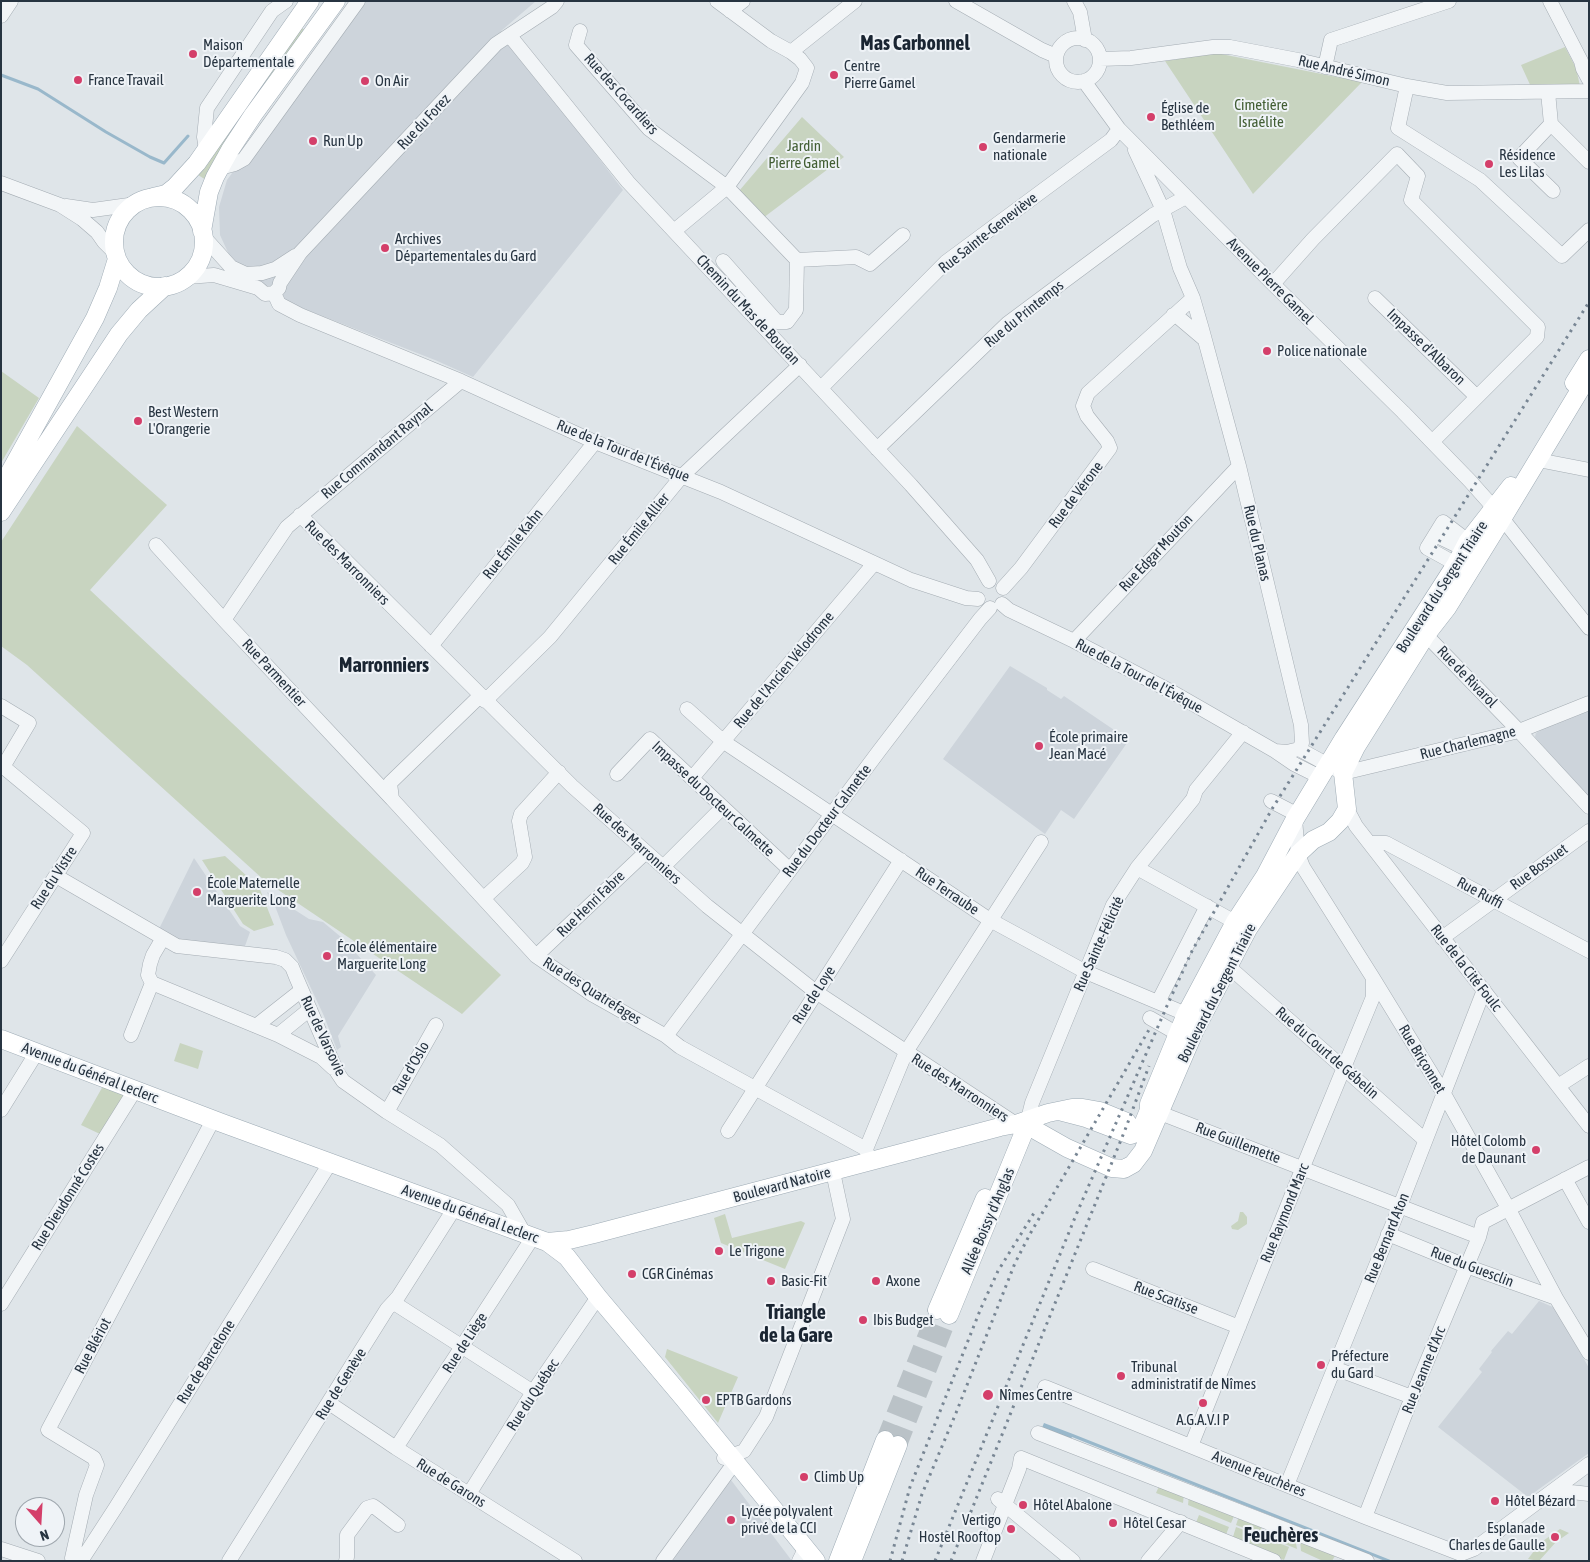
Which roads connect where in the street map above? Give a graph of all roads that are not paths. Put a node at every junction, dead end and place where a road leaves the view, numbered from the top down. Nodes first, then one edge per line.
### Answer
1 (11, 1) edge
2 (286, 1) edge
3 (310, 1) edge
4 (336, 1) edge
5 (358, 1) edge
6 (557, 1) edge
7 (717, 1) edge
8 (743, 1) edge
9 (855, 1) edge
10 (956, 1) edge
11 (1074, 1) edge
12 (1450, 1) edge
13 (1552, 2) edge
14 (730, 11) junction
15 (1, 16) edge
16 (580, 31) dead end
17 (510, 36) junction
18 (1085, 40) junction
19 (791, 52) junction
20 (1056, 56) junction
21 (1100, 59) junction
22 (1325, 67) junction
23 (1585, 68) edge
24 (1084, 81) junction
25 (1407, 86) junction
26 (1589, 91) edge
27 (1548, 92) junction
28 (1567, 92) junction
29 (1551, 124) junction
30 (1119, 129) junction
31 (1130, 140) junction
32 (206, 150) junction
33 (1589, 162) edge
34 (220, 168) junction
35 (1160, 171) junction
36 (1, 183) edge
37 (727, 187) junction
38 (1553, 192) dead end
39 (1186, 197) junction
40 (141, 201) junction
41 (60, 206) junction
42 (1163, 210) junction
43 (1589, 230) edge
44 (674, 231) junction
45 (202, 234) junction
46 (903, 235) dead end
47 (300, 252) junction
48 (116, 256) junction
49 (797, 260) junction
50 (723, 261) dead end
51 (1180, 268) junction
52 (265, 272) junction
53 (187, 276) junction
54 (1273, 284) junction
55 (165, 286) junction
56 (258, 288) junction
57 (278, 288) junction
58 (1193, 298) junction
59 (1375, 298) dead end
60 (1173, 315) junction
61 (1204, 339) junction
62 (1589, 359) edge
63 (800, 365) junction
64 (1589, 375) edge
65 (461, 381) junction
66 (822, 387) junction
67 (1477, 397) junction
68 (596, 442) junction
69 (1432, 442) junction
70 (877, 449) junction
71 (1538, 460) junction
72 (1239, 466) junction
73 (1589, 470) edge
74 (682, 476) junction
75 (1, 488) edge
76 (1, 512) edge
77 (1498, 514) junction
78 (300, 516) junction
79 (1436, 534) junction
80 (156, 545) dead end
81 (1462, 551) junction
82 (876, 564) junction
83 (989, 581) junction
84 (1003, 588) junction
85 (978, 599) junction
86 (996, 606) junction
87 (224, 620) junction
88 (1589, 628) edge
89 (1426, 636) junction
90 (1074, 641) junction
91 (431, 646) junction
92 (483, 698) junction
93 (1589, 703) edge
94 (1, 706) edge
95 (686, 709) dead end
96 (1519, 731) junction
97 (1242, 732) junction
98 (724, 742) junction
99 (1299, 749) junction
100 (1274, 751) junction
101 (2, 766) edge
102 (559, 772) junction
103 (617, 774) dead end
104 (1327, 774) junction
105 (692, 778) junction
106 (392, 799) junction
107 (1271, 801) dead end
108 (1344, 802) junction
109 (1589, 807) edge
110 (722, 808) junction
111 (832, 814) junction
112 (1297, 817) junction
113 (1589, 831) edge
114 (1041, 842) dead end
115 (1370, 843) junction
116 (646, 852) junction
117 (1298, 854) junction
118 (901, 860) junction
119 (663, 867) junction
120 (1137, 868) junction
121 (790, 870) junction
122 (56, 876) junction
123 (484, 898) junction
124 (1494, 900) junction
125 (1207, 906) junction
126 (990, 920) junction
127 (1235, 922) junction
128 (742, 934) junction
129 (163, 938) junction
130 (1442, 938) junction
131 (1589, 951) edge
132 (536, 956) junction
133 (1, 961) edge
134 (1228, 966) junction
135 (1086, 972) junction
136 (1373, 978) junction
137 (152, 984) junction
138 (1484, 990) junction
139 (816, 992) junction
140 (298, 993) dead end
141 (1158, 1002) junction
142 (310, 1009) junction
143 (1186, 1014) junction
144 (1150, 1018) dead end
145 (436, 1024) dead end
146 (256, 1026) junction
147 (1178, 1034) junction
148 (278, 1035) junction
149 (131, 1036) dead end
150 (666, 1036) junction
151 (1, 1039) edge
152 (38, 1052) junction
153 (906, 1052) junction
154 (1589, 1066) edge
155 (1344, 1068) junction
156 (337, 1072) junction
157 (1558, 1086) junction
158 (754, 1088) junction
159 (135, 1090) junction
160 (1444, 1094) junction
161 (1154, 1108) junction
162 (1, 1110) edge
163 (1059, 1111) junction
164 (387, 1112) junction
165 (213, 1120) junction
166 (1027, 1125) junction
167 (1589, 1126) edge
168 (1142, 1127) joint
169 (728, 1131) dead end
170 (1425, 1140) junction
171 (868, 1155) junction
172 (330, 1162) junction
173 (1303, 1167) junction
174 (1589, 1167) edge
175 (833, 1172) junction
176 (1566, 1179) junction
177 (1400, 1206) junction
178 (1508, 1208) junction
179 (454, 1209) junction
180 (1589, 1222) edge
181 (1388, 1234) junction
182 (535, 1237) junction
183 (1479, 1237) junction
184 (1466, 1266) junction
185 (1093, 1269) dead end
186 (598, 1297) junction
187 (1556, 1298) junction
188 (394, 1303) junction
189 (1, 1304) edge
190 (943, 1312) tunnel mouth
191 (1239, 1327) junction
192 (462, 1348) junction
193 (1589, 1353) edge
194 (1334, 1368) junction
195 (1045, 1387) dead end
196 (533, 1392) junction
197 (1412, 1397) junction
198 (329, 1403) junction
199 (1038, 1433) dead end
200 (1191, 1446) junction
201 (396, 1448) junction
202 (730, 1458) junction
203 (1589, 1464) edge
204 (1288, 1485) junction
205 (469, 1494) junction
206 (1589, 1494) edge
207 (1001, 1501) junction
208 (1533, 1504) junction
209 (1365, 1517) junction
210 (1181, 1522) junction
211 (398, 1525) dead end
212 (1, 1549) edge
213 (807, 1556) edge
214 (38, 1561) edge
215 (73, 1561) edge
216 (81, 1561) edge
217 (230, 1561) edge
218 (346, 1561) edge
219 (575, 1561) edge
220 (663, 1561) edge
221 (838, 1561) edge
222 (852, 1561) edge
223 (983, 1561) edge
224 (1073, 1561) edge
225 (1148, 1561) edge
226 (1274, 1561) edge
227 (1368, 1561) edge

1 - 15 street
2 - 32 street
3 - 32 main road
4 - 34 main road
5 - 34 street
6 - 17 street, Rue du Forez
7 - 14 street
8 - 14 street
9 - 19 street
10 - 20 street
11 - 18 street
12 - 22 street
13 - 23 street
14 - 19 street
16 - 37 street, Rue des Cocardiers
17 - 44 street, Chemin du Mas de Boudan
17 - 47 street, Rue du Forez
18 - 20 street
18 - 21 street
19 - 37 street
20 - 24 street
21 - 22 street, Rue André Simon
21 - 24 street
22 - 25 street, Rue André Simon
23 - 28 street
24 - 30 street, Avenue Pierre Gamel
25 - 27 street, Rue André Simon
25 - 43 street
26 - 28 street, Rue André Simon
27 - 28 street, Rue André Simon
27 - 29 street
29 - 33 street
29 - 38 street
30 - 31 street, Avenue Pierre Gamel
30 - 66 street, Rue Sainte-Geneviève
31 - 35 street, Avenue Pierre Gamel
31 - 42 street, Rue du Planas
32 - 40 main road
34 - 45 main road
35 - 39 street, Avenue Pierre Gamel
35 - 42 street, Rue du Planas
36 - 41 street
37 - 44 street
37 - 49 street
39 - 42 street, Rue du Printemps
39 - 54 street, Avenue Pierre Gamel
40 - 41 street
40 - 45 main road
40 - 48 main road
41 - 48 street
42 - 51 street, Rue du Planas
42 - 70 street, Rue du Printemps
44 - 63 street, Chemin du Mas de Boudan
45 - 52 street
45 - 53 main road
46 - 49 street
47 - 52 street, Rue du Forez
47 - 57 street, Rue du Forez
48 - 55 main road
48 - 75 main road
49 - 50 street
51 - 58 street, Rue du Planas
51 - 60 street, Rue de Vérone
52 - 56 street
52 - 57 street
53 - 55 main road
53 - 56 street
54 - 67 street
54 - 69 street, Avenue Pierre Gamel
55 - 76 main road
56 - 57 street
57 - 65 street, Rue de la Tour de l'Évêque
58 - 60 street, Rue de Vérone
58 - 61 street, Rue du Planas
59 - 67 street, Impasse d'Albaron
60 - 61 street
60 - 84 street, Rue de Vérone
61 - 72 street, Rue du Planas
62 - 77 main road, Boulevard du Sergent Triaire
63 - 66 street, Chemin du Mas de Boudan
63 - 74 street, Rue Émile Allier
64 - 71 main road, Boulevard du Sergent Triaire
65 - 68 street, Rue de la Tour de l'Évêque
65 - 78 street, Rue Commandant Raynal
66 - 70 street, Chemin du Mas de Boudan
67 - 69 street
68 - 74 street, Rue de la Tour de l'Évêque
68 - 91 street, Rue Émile Kahn
69 - 77 street, Avenue Pierre Gamel
70 - 83 street, Chemin du Mas de Boudan
71 - 73 street
71 - 77 main road, Boulevard du Sergent Triaire
72 - 90 street, Rue Edgar Mouton
72 - 99 street, Rue du Planas
74 - 82 street, Rue de la Tour de l'Évêque
74 - 92 street, Rue Émile Allier
77 - 81 main road, Boulevard du Sergent Triaire
77 - 88 street, Avenue Pierre Gamel
77 - 89 main road, Boulevard du Sergent Triaire
78 - 87 street, Rue Commandant Raynal
78 - 91 street, Rue des Marronniers
79 - 81 street
79 - 81 street
79 - 81 street
80 - 87 street, Rue Parmentier
81 - 104 main road, Boulevard du Sergent Triaire
82 - 85 street, Rue de la Tour de l'Évêque
82 - 98 street, Rue de l'Ancien Vélodrome
83 - 84 street
83 - 85 street
84 - 86 street
85 - 86 street
86 - 90 street, Rue de la Tour de l'Évêque
86 - 111 street, Rue du Docteur Calmette
87 - 106 street, Rue Parmentier
89 - 96 street, Rue de Rivarol
89 - 104 main road, Boulevard du Sergent Triaire
90 - 97 street, Rue de la Tour de l'Évêque
91 - 92 street, Rue des Marronniers
92 - 102 street, Rue des Marronniers
92 - 106 street
93 - 96 street, Rue Charlemagne
94 - 101 street
95 - 98 street, Rue Terraube
96 - 104 street, Rue Charlemagne
96 - 109 street, Rue de Rivarol
97 - 100 street, Rue de la Tour de l'Évêque
97 - 120 street, Rue Sainte-Félicité
98 - 105 street, Rue de l'Ancien Vélodrome
98 - 111 street, Rue Terraube
99 - 100 street
99 - 104 street
100 - 104 street, Rue de la Tour de l'Évêque
101 - 122 street, Rue du Vistre
102 - 116 street, Rue des Marronniers
102 - 123 street
103 - 105 street, Impasse du Docteur Calmette
104 - 108 main road
104 - 108 main road
104 - 112 main road, Boulevard du Sergent Triaire
105 - 110 street, Impasse du Docteur Calmette
106 - 123 street, Rue des Quatrefages
107 - 112 street
108 - 115 street, Rue de la Cité Foulc
108 - 117 main road, Boulevard du Sergent Triaire
110 - 119 street
110 - 121 street, Impasse du Docteur Calmette
111 - 118 street, Rue Terraube
111 - 121 street, Rue du Docteur Calmette
112 - 117 street, Rue Briçonnet
112 - 127 main road, Boulevard du Sergent Triaire
113 - 124 street, Rue Bossuet
114 - 126 street
115 - 124 street, Rue Ruffi
115 - 130 street, Rue de la Cité Foulc
116 - 119 street, Rue des Marronniers
116 - 132 street, Rue Henri Fabre
117 - 134 main road, Boulevard du Sergent Triaire
117 - 136 street, Rue Briçonnet
118 - 126 street, Rue Terraube
118 - 139 street, Rue de Loye
119 - 128 street, Rue des Marronniers
120 - 125 street
120 - 135 street, Rue Sainte-Félicité
121 - 128 street, Rue du Docteur Calmette
122 - 129 street, Rue de Varsovie
122 - 133 street, Rue du Vistre
123 - 132 street, Rue des Quatrefages
124 - 130 street, Rue Bossuet
124 - 131 street, Rue Ruffi
125 - 127 street
125 - 141 street
126 - 135 street, Rue Terraube
126 - 153 street
127 - 143 main road, Boulevard du Sergent Triaire
128 - 139 street, Rue des Marronniers
128 - 150 street, Rue du Docteur Calmette
129 - 137 street
129 - 142 street, Rue de Varsovie
130 - 138 street, Rue de la Cité Foulc
132 - 150 street, Rue des Quatrefages
134 - 155 street, Rue du Court de Gébelin
134 - 161 main road, Boulevard du Sergent Triaire
135 - 141 street, Rue Terraube
135 - 166 street, Rue Sainte-Félicité
136 - 155 street, Rue Raymond Marc
136 - 160 street, Rue Briçonnet
137 - 146 street
137 - 149 street
138 - 157 street, Rue de la Cité Foulc
138 - 160 street, Rue Bernard Aton
139 - 153 street, Rue des Marronniers
139 - 158 street, Rue de Loye
140 - 146 street
141 - 143 street, Rue Terraube
142 - 148 street
142 - 156 street, Rue de Varsovie
143 - 147 main road, Boulevard du Sergent Triaire
144 - 147 street
145 - 164 street, Rue d'Oslo
146 - 148 street
147 - 161 main road, Boulevard du Sergent Triaire
148 - 156 street
150 - 158 street, Rue des Quatrefages
151 - 152 main road, Avenue du Général Leclerc
152 - 159 main road, Avenue du Général Leclerc
152 - 162 street
153 - 166 street, Rue des Marronniers
153 - 171 street
154 - 157 street
155 - 170 street, Rue du Court de Gébelin
155 - 173 street, Rue Raymond Marc
156 - 164 street, Rue de Varsovie
157 - 167 street, Rue de la Cité Foulc
158 - 169 street, Rue de Loye
158 - 171 street, Rue des Quatrefages
159 - 165 main road, Avenue du Général Leclerc
159 - 189 street, Rue Dieudonné Costes
160 - 170 street, Rue Bernard Aton
160 - 178 street, Rue Briçonnet
161 - 163 main road
161 - 166 main road, Boulevard du Sergent Triaire
161 - 168 main road, Boulevard du Sergent Triaire
161 - 173 street, Rue Guillemette
163 - 166 main road, Boulevard Natoire
163 - 168 main road, Boulevard Natoire
164 - 182 street, Rue de Varsovie
165 - 172 main road, Avenue du Général Leclerc
165 - 215 street, Rue Blériot
166 - 171 main road, Boulevard Natoire
166 - 190 main road, Allée Boissy d'Anglas
170 - 177 street, Rue Bernard Aton
171 - 175 main road, Boulevard Natoire
172 - 179 main road, Avenue du Général Leclerc
172 - 216 street, Rue de Barcelone
173 - 177 street, Rue Guillemette
173 - 191 street, Rue Raymond Marc
174 - 176 street
175 - 182 main road, Boulevard Natoire
175 - 202 street
176 - 178 street
176 - 180 street
177 - 181 street, Rue Bernard Aton
177 - 183 street, Rue Guillemette
178 - 183 street, Rue Jeanne d'Arc
178 - 187 street, Rue Briçonnet
179 - 182 main road, Avenue du Général Leclerc
179 - 188 street, Rue de Genève
181 - 184 street, Rue du Guesclin
181 - 194 street, Rue Bernard Aton
182 - 186 main road, Avenue du Général Leclerc
182 - 192 street, Rue de Liège
183 - 184 street, Rue Jeanne d'Arc
184 - 187 street, Rue du Guesclin
184 - 197 street, Rue Jeanne d'Arc
185 - 191 street, Rue Scatisse
186 - 196 street, Rue du Québec
186 - 202 main road, Avenue du Général Leclerc
187 - 193 street, Rue Briçonnet
188 - 192 street
188 - 198 street, Rue de Genève
191 - 200 street, Rue Raymond Marc
192 - 196 street
192 - 201 street, Rue de Liège
194 - 197 street
194 - 204 street, Rue Bernard Aton
195 - 200 street, Avenue Feuchères
196 - 205 street, Rue du Québec
197 - 209 street, Rue Jeanne d'Arc
198 - 201 street, Rue de Garons
198 - 217 street, Rue de Genève
199 - 227 street
200 - 204 street, Avenue Feuchères
201 - 205 street, Rue de Garons
202 - 213 main road, Avenue du Général Leclerc
202 - 220 street
203 - 208 street
204 - 209 street, Avenue Feuchères
205 - 219 street, Rue de Garons
206 - 208 street
207 - 210 street
207 - 223 street
207 - 224 street
208 - 209 street, Avenue Feuchères
210 - 225 street
210 - 226 street
211 - 218 street
212 - 214 street
221 - 222 main road

